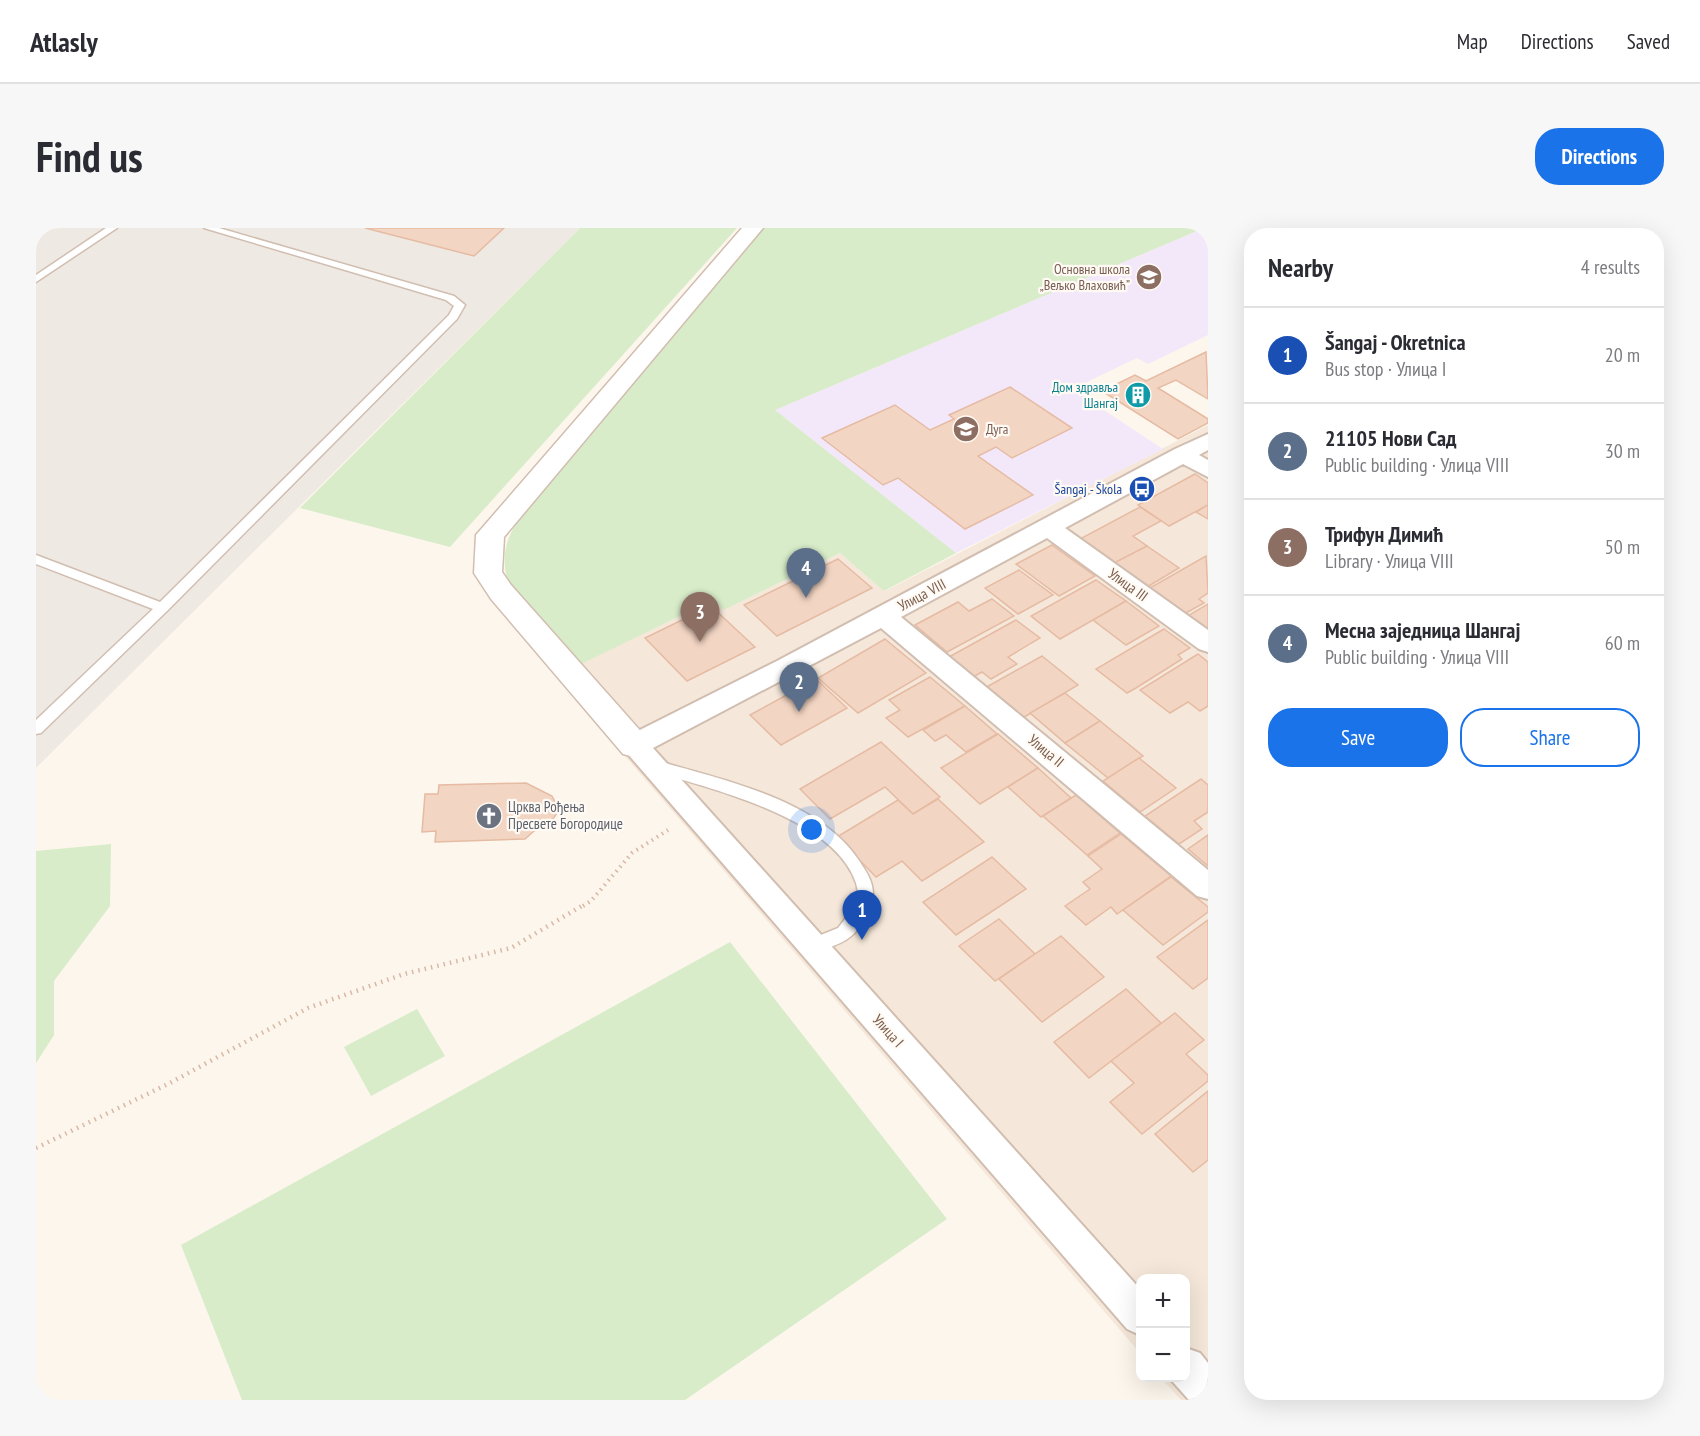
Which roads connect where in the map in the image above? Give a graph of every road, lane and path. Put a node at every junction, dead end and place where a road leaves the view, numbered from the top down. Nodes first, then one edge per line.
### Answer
1 (112, 228) edge
2 (209, 228) edge
3 (753, 228) edge
4 (36, 279) edge
5 (1208, 441) edge
6 (1183, 454) junction
7 (1208, 470) edge
8 (1048, 527) junction
9 (36, 559) edge
10 (162, 608) junction
11 (883, 616) junction
12 (1208, 643) edge
13 (36, 729) edge
14 (643, 755) junction
15 (694, 813) junction
16 (1208, 887) edge
17 (812, 946) junction
18 (36, 1148) edge
19 (1136, 1311) edge
20 (1190, 1372) edge
21 (1208, 1392) edge

1 - 4 lane
2 - 10 lane
3 - 14 street
5 - 6 street, Улица VIII
6 - 7 street
6 - 8 street, Улица VIII
8 - 11 street, Улица VIII
8 - 12 street, Улица III
9 - 10 lane
10 - 13 lane
11 - 14 street, Улица VIII
11 - 16 street, Улица II
14 - 15 street, Улица I
14 - 17 lane
15 - 17 street, Улица I
15 - 18 path
17 - 19 street, Улица I
20 - 21 street

